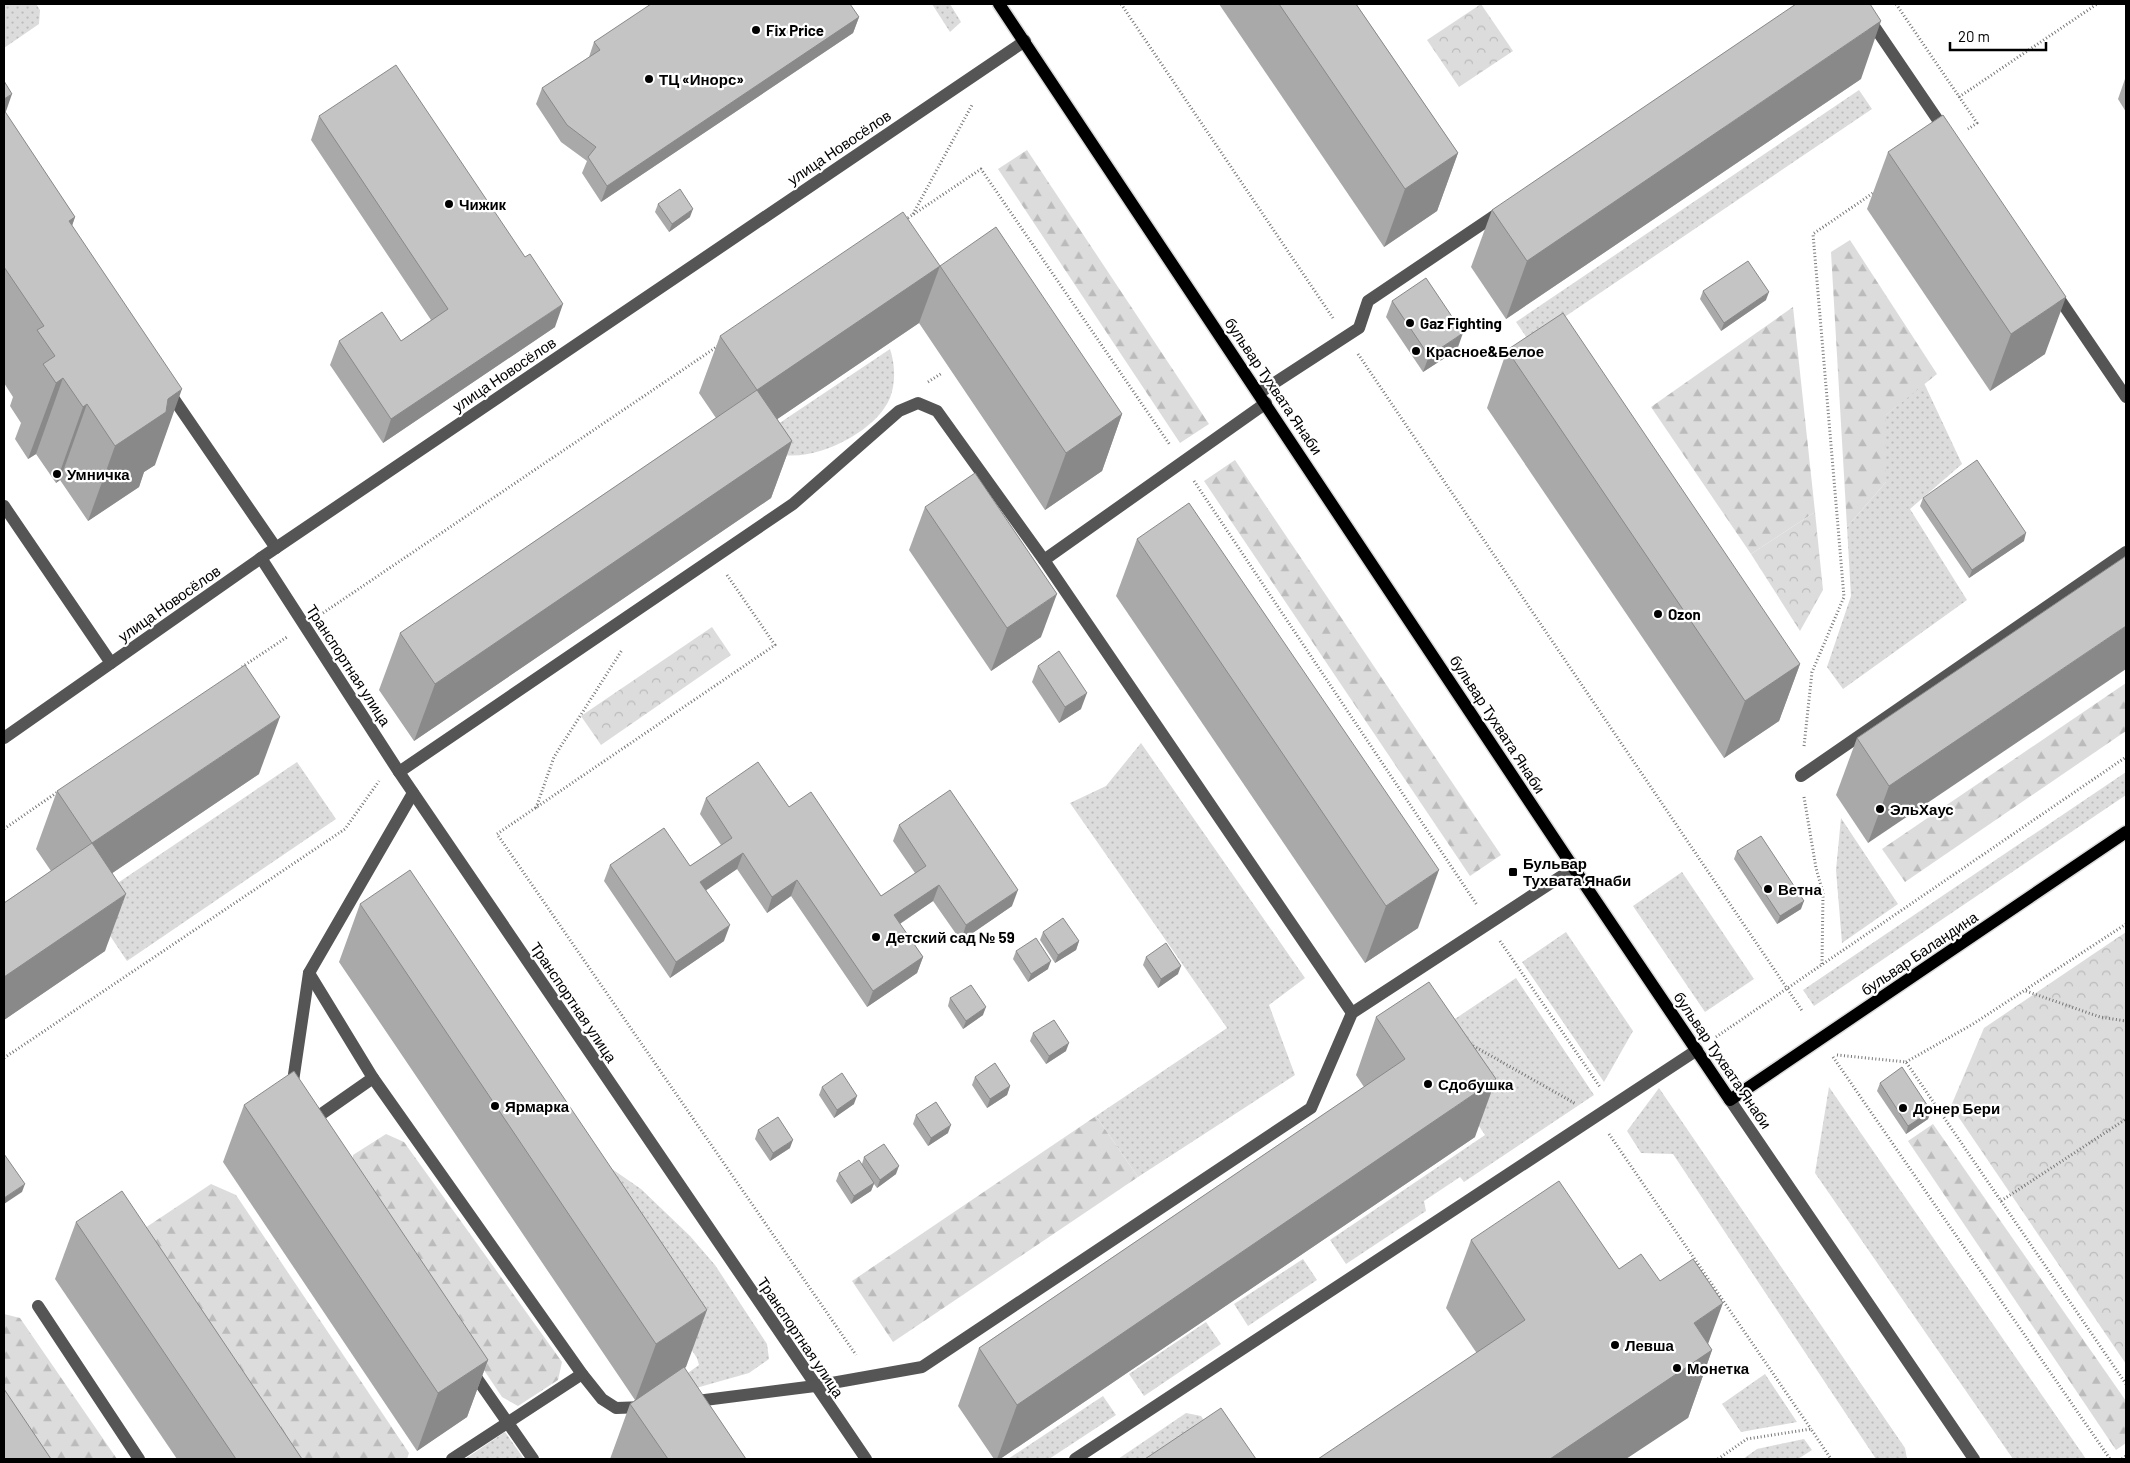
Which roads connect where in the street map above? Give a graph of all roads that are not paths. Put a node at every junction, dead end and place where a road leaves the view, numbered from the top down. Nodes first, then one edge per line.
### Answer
1 (999, 4) edge
2 (1858, 4) edge
3 (1025, 41) junction
4 (1951, 139) edge
5 (1507, 208) edge
6 (2044, 276) edge
7 (159, 378) edge
8 (2126, 397) edge
9 (1262, 398) junction
10 (4, 506) edge
11 (276, 548) junction
12 (2126, 552) edge
13 (261, 558) junction
14 (1044, 560) junction
15 (111, 664) junction
16 (4, 738) edge
17 (395, 767) junction
18 (1801, 776) road end
19 (413, 793) junction
20 (2126, 832) edge
21 (1574, 868) junction
22 (309, 973) junction
23 (1352, 1013) junction
24 (1697, 1050) junction
25 (373, 1078) junction
26 (295, 1098) edge
27 (1730, 1100) junction
28 (305, 1125) edge
29 (38, 1306) dead end
30 (462, 1357) edge
31 (582, 1374) junction
32 (815, 1386) junction
33 (681, 1403) edge
34 (662, 1405) edge
35 (507, 1423) junction
36 (139, 1459) edge
37 (452, 1459) edge
38 (532, 1459) edge
39 (866, 1459) edge
40 (1075, 1459) edge
41 (1974, 1459) edge

1 - 3 main road, бульвар Тухвата Янаби
2 - 4 street
3 - 9 main road, бульвар Тухвата Янаби
3 - 11 street, улица Новосёлов
5 - 9 street
6 - 8 street
7 - 11 street
9 - 14 street
9 - 21 main road, бульвар Тухвата Янаби
10 - 15 street
11 - 13 street, улица Новосёлов
12 - 18 street
13 - 15 street, улица Новосёлов
13 - 17 street, Транспортная улица
14 - 17 street
14 - 23 street
15 - 16 street, улица Новосёлов
17 - 19 street, Транспортная улица
19 - 22 street
19 - 32 street, Транспортная улица
20 - 27 main road, бульвар Баландина
21 - 23 street
21 - 24 main road, бульвар Тухвата Янаби
22 - 25 street
22 - 26 street
23 - 32 street
24 - 27 main road, бульвар Тухвата Янаби
24 - 40 street
25 - 28 street
25 - 31 street
27 - 41 street, бульвар Тухвата Янаби
29 - 36 street
30 - 35 street
31 - 34 street
31 - 35 street
32 - 33 street
32 - 39 street, Транспортная улица
35 - 37 street
35 - 38 street

